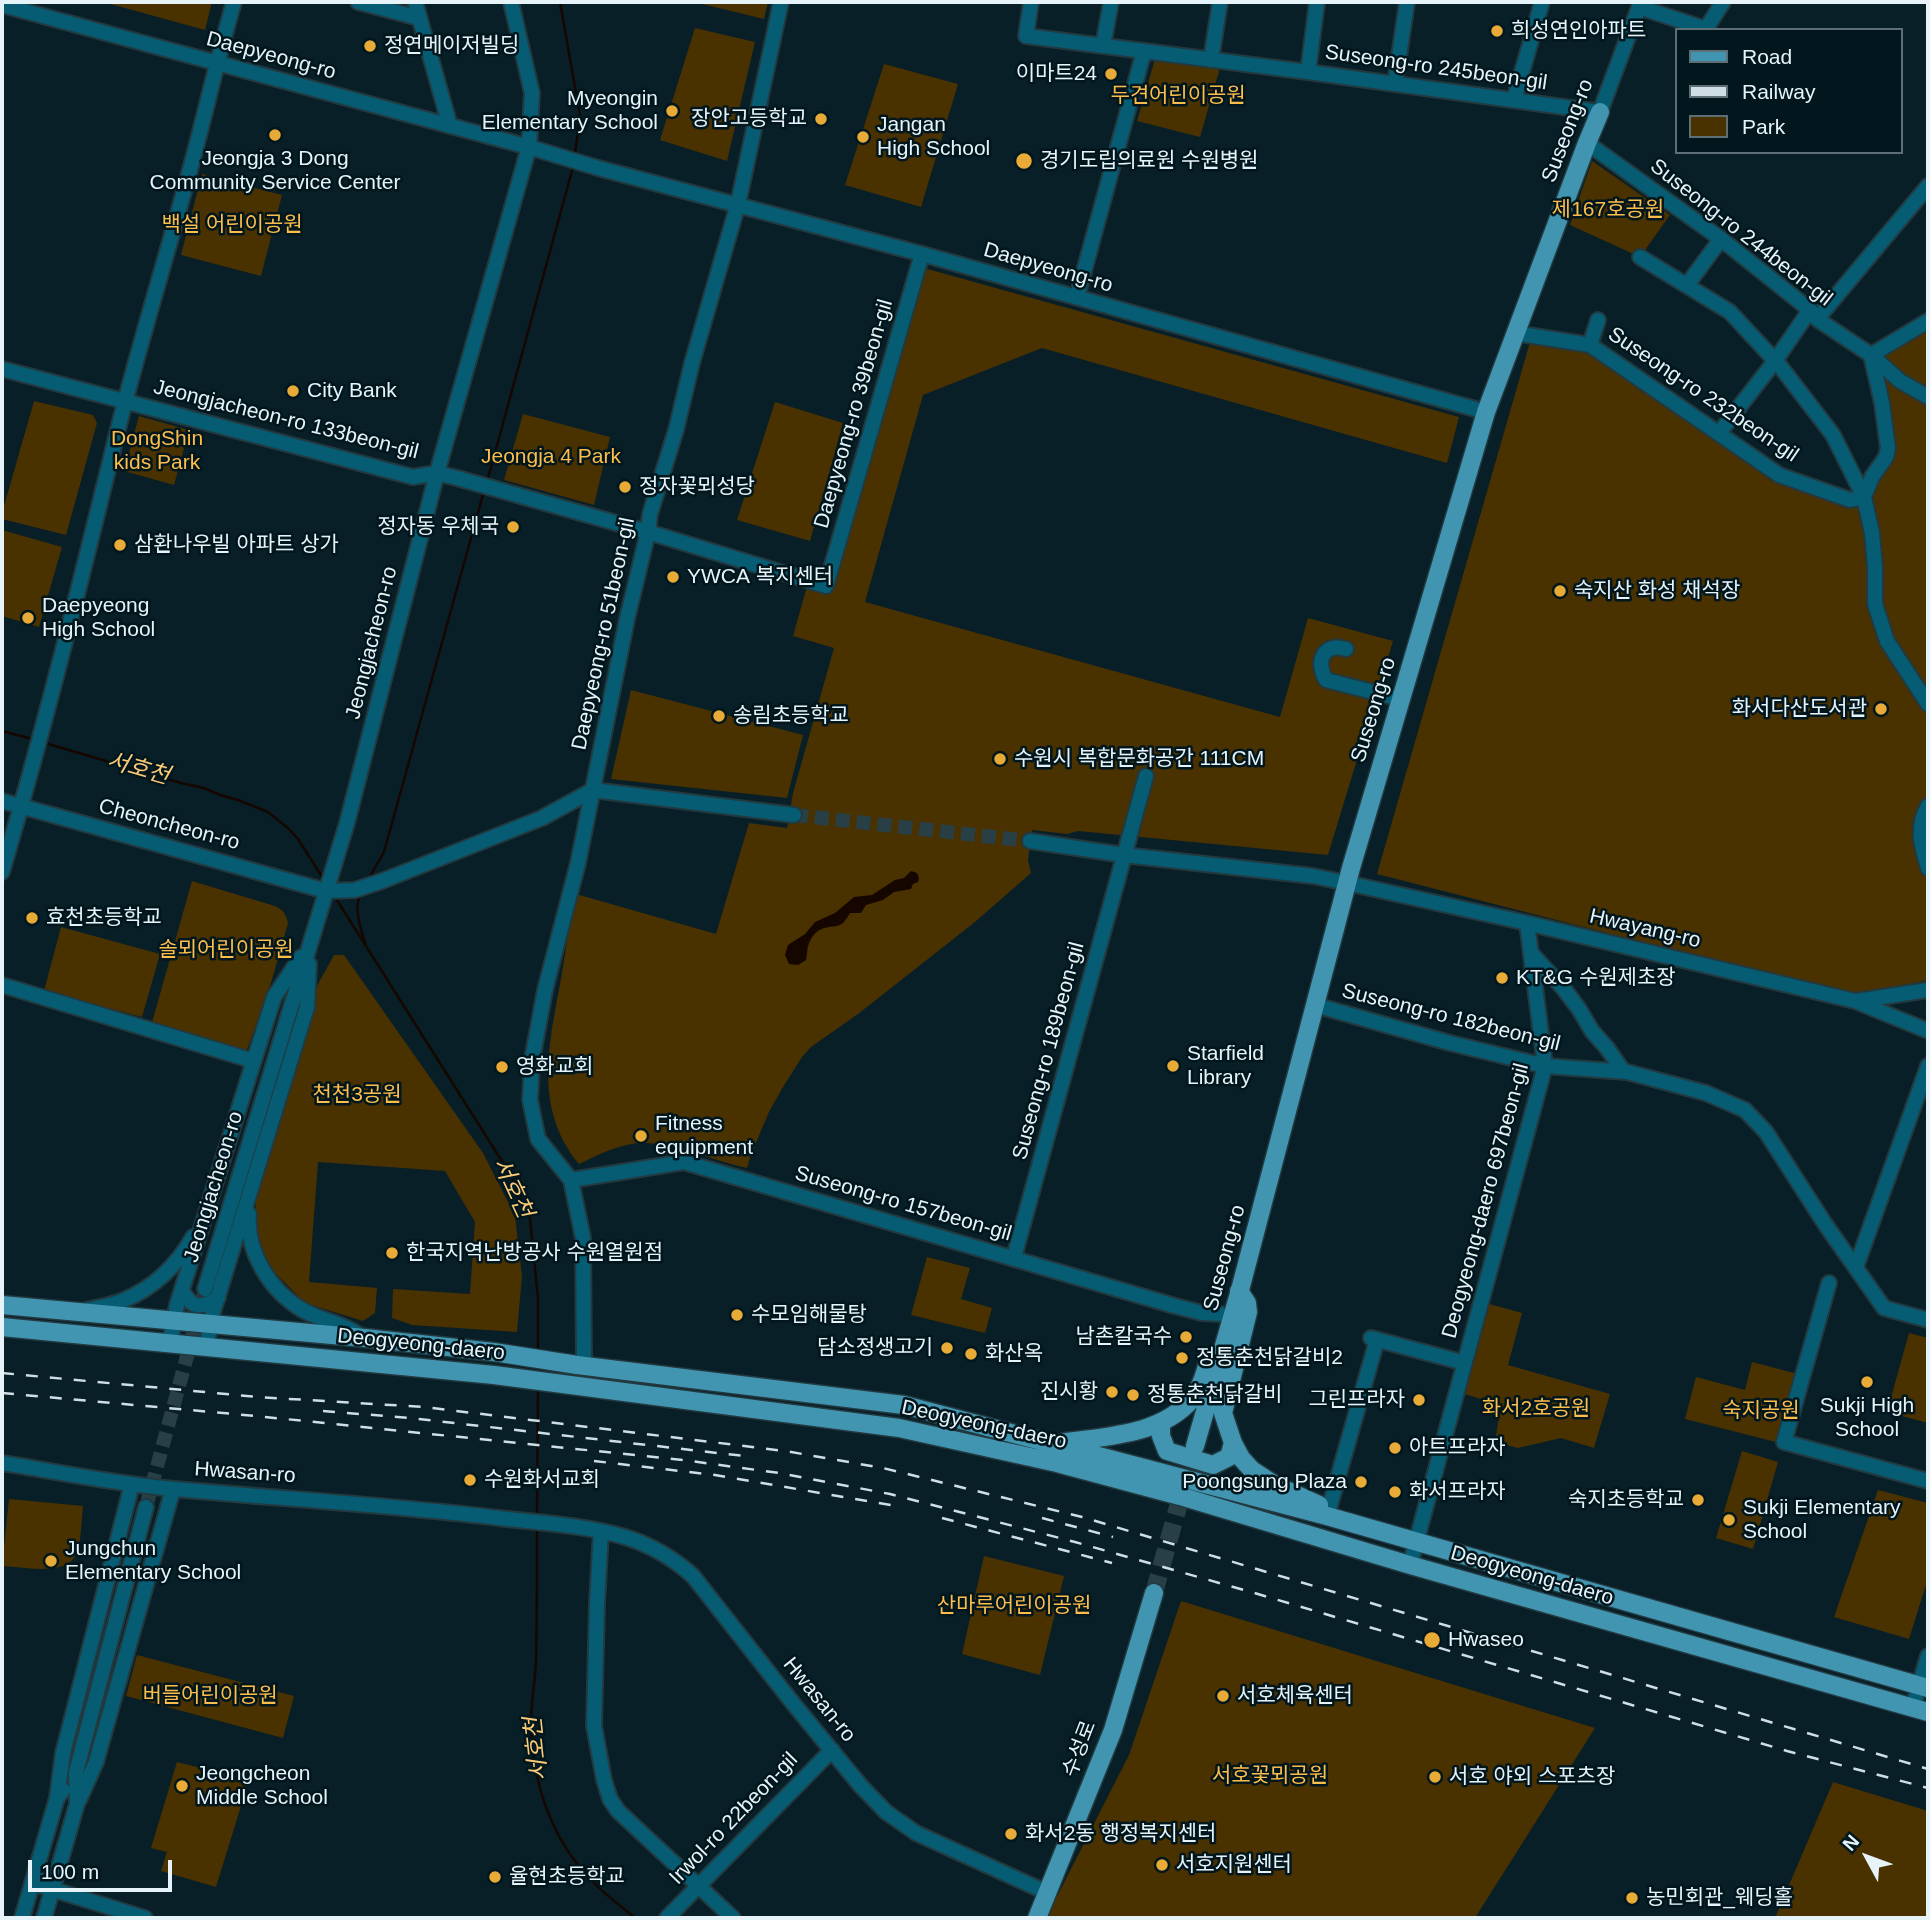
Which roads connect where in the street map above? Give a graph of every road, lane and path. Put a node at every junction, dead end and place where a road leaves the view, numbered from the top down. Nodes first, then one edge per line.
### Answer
1 (234, 2) edge
2 (358, 2) edge
3 (415, 2) edge
4 (511, 2) edge
5 (780, 2) edge
6 (1031, 2) edge
7 (1111, 2) edge
8 (1220, 2) edge
9 (1317, 2) edge
10 (1407, 2) edge
11 (1542, 2) edge
12 (1723, 2) edge
13 (1640, 4) edge
14 (2, 5) edge
15 (419, 18) junction
16 (1703, 28) edge
17 (1707, 28) edge
18 (1103, 46) junction
19 (1144, 51) junction
20 (1211, 60) junction
21 (217, 63) junction
22 (1308, 72) junction
23 (1395, 84) junction
24 (1514, 100) junction
25 (1600, 113) junction
26 (450, 126) junction
27 (1587, 143) junction
28 (529, 147) junction
29 (1928, 186) edge
30 (738, 204) junction
31 (1721, 239) junction
32 (922, 254) junction
33 (1640, 257) dead end
34 (1687, 285) junction
35 (1077, 298) junction
36 (1814, 315) junction
37 (1598, 320) dead end
38 (1928, 320) edge
39 (1516, 333) junction
40 (1590, 345) junction
41 (1871, 355) junction
42 (1775, 361) junction
43 (2, 369) edge
44 (1928, 397) edge
45 (125, 403) junction
46 (1486, 412) junction
47 (1719, 433) junction
48 (437, 473) junction
49 (1864, 497) junction
50 (648, 532) junction
51 (826, 586) joint
52 (1346, 649) dead end
53 (1401, 699) junction
54 (1928, 704) edge
55 (1146, 776) dead end
56 (593, 790) junction
57 (2, 801) edge
58 (1928, 806) edge
59 (21, 807) junction
60 (793, 815) tunnel mouth
61 (1030, 841) tunnel mouth
62 (1124, 855) junction
63 (1928, 868) edge
64 (2, 872) edge
65 (1347, 883) junction
66 (326, 891) junction
67 (1527, 923) junction
68 (310, 944) junction
69 (1531, 953) junction
70 (2, 985) edge
71 (1928, 990) edge
72 (1855, 1001) junction
73 (1315, 1005) junction
74 (1928, 1031) edge
75 (254, 1061) junction
76 (1545, 1066) junction
77 (1928, 1066) edge
78 (1623, 1072) junction
79 (571, 1180) junction
80 (250, 1194) junction
81 (206, 1215) junction
82 (1014, 1258) junction
83 (1856, 1267) junction
84 (1829, 1283) dead end
85 (205, 1289) tunnel mouth
86 (1240, 1290) junction
87 (181, 1292) junction
88 (218, 1297) junction
89 (2, 1305) edge
90 (76, 1313) junction
91 (1221, 1314) junction
92 (1928, 1320) edge
93 (173, 1321) junction
94 (210, 1324) junction
95 (2, 1327) edge
96 (365, 1338) junction
97 (170, 1343) junction
98 (206, 1347) junction
99 (1465, 1363) junction
100 (581, 1365) junction
101 (1161, 1424) junction
102 (1233, 1443) junction
103 (1053, 1444) junction
104 (1195, 1446) tunnel mouth
105 (2, 1463) edge
106 (1928, 1481) edge
107 (132, 1484) junction
108 (173, 1489) junction
109 (146, 1507) tunnel mouth
110 (1328, 1513) junction
111 (601, 1531) junction
112 (1417, 1542) junction
113 (1410, 1565) junction
114 (1154, 1592) tunnel mouth
115 (1928, 1656) edge
116 (1924, 1686) edge
117 (1921, 1709) edge
118 (831, 1749) junction
119 (76, 1772) junction
120 (57, 1798) junction
121 (76, 1804) junction
122 (32, 1883) junction
123 (699, 1884) junction
124 (52, 1889) junction
125 (1048, 1893) junction
126 (22, 1918) edge
127 (44, 1918) edge
128 (145, 1918) edge
129 (667, 1918) edge
130 (733, 1918) edge
131 (1037, 1918) edge

1 - 21 street
2 - 15 street
3 - 15 street
4 - 28 street, Jeongjacheon-ro
5 - 30 street, Daepyeong-ro 51beon-gil
6 - 18 street, Suseong-ro 245beon-gil
7 - 18 street
8 - 20 street
9 - 22 street, Suseong-ro 245beon-gil
10 - 23 street
11 - 24 street
12 - 17 street
13 - 16 street
13 - 25 street, Suseong-ro
14 - 21 street, Daepyeong-ro
15 - 26 street
18 - 19 street, Suseong-ro 245beon-gil
19 - 20 street, Suseong-ro 245beon-gil
19 - 35 street
20 - 22 street, Suseong-ro 245beon-gil
21 - 26 street, Daepyeong-ro
21 - 45 street
22 - 23 street, Suseong-ro 245beon-gil
23 - 24 street, Suseong-ro 245beon-gil
24 - 25 street, Suseong-ro 245beon-gil
25 - 27 main road, Suseong-ro
26 - 28 street, Daepyeong-ro
27 - 31 street, Suseong-ro 244beon-gil
27 - 39 main road, Suseong-ro
28 - 30 street, Daepyeong-ro
28 - 48 street, Jeongjacheon-ro
29 - 36 street
30 - 32 street, Daepyeong-ro
30 - 50 street, Daepyeong-ro 51beon-gil
31 - 34 street
31 - 36 street, Suseong-ro 244beon-gil
32 - 35 street, Daepyeong-ro
32 - 51 street, Daepyeong-ro 39beon-gil
33 - 34 street, Suseong-ro 232beon-gil
34 - 42 street, Suseong-ro 232beon-gil
35 - 46 street, Daepyeong-ro
36 - 41 street, Suseong-ro 244beon-gil
36 - 42 street
37 - 40 street
38 - 41 street
39 - 40 street, Suseong-ro 232beon-gil
39 - 46 main road, Suseong-ro
40 - 47 street, Suseong-ro 232beon-gil
41 - 44 street, Suseong-ro 244beon-gil
41 - 49 street
42 - 47 street
42 - 49 street, Suseong-ro 232beon-gil
43 - 45 street, Jeongjacheon-ro 133beon-gil
45 - 48 street, Jeongjacheon-ro 133beon-gil
45 - 59 street
46 - 53 main road, Suseong-ro
47 - 49 street, Suseong-ro 232beon-gil
48 - 50 street, Jeongjacheon-ro 133beon-gil
48 - 66 street, Jeongjacheon-ro
49 - 54 street
50 - 51 street, Jeongjacheon-ro 133beon-gil
50 - 56 street, Daepyeong-ro 51beon-gil
52 - 53 street
53 - 65 main road, Suseong-ro
55 - 62 street, Suseong-ro 189beon-gil
56 - 60 street
56 - 66 street
56 - 79 street, Daepyeong-ro 51beon-gil
57 - 59 street, Cheoncheon-ro
58 - 63 street
59 - 64 street
59 - 66 street, Cheoncheon-ro
61 - 62 street
62 - 65 street
62 - 82 street, Suseong-ro 189beon-gil
65 - 67 street, Hwayang-ro
65 - 73 main road, Suseong-ro
66 - 68 street, Jeongjacheon-ro
67 - 69 street, Deogyeong-daero 697beon-gil
67 - 72 street, Hwayang-ro
68 - 75 street
68 - 80 street
68 - 85 street, Jeongjacheon-ro
69 - 76 street, Deogyeong-daero 697beon-gil
69 - 78 street
70 - 75 street
71 - 72 street
72 - 74 street, Hwayang-ro
73 - 76 street, Suseong-ro 182beon-gil
73 - 86 main road, Suseong-ro
75 - 81 street
76 - 78 street, Suseong-ro 182beon-gil
76 - 99 street, Deogyeong-daero 697beon-gil
77 - 83 street
78 - 83 street, Suseong-ro 182beon-gil
79 - 82 street, Suseong-ro 157beon-gil
79 - 100 street
80 - 88 street
80 - 96 street
81 - 87 street
81 - 90 street
82 - 91 street, Suseong-ro 157beon-gil
83 - 92 street, Suseong-ro 182beon-gil
84 - 106 street
86 - 91 main road
86 - 102 main road
86 - 104 main road, Suseong-ro
87 - 88 street
87 - 93 street
88 - 94 street
89 - 90 main road, Deogyeong-daero
90 - 93 main road, Deogyeong-daero
91 - 101 main road
93 - 94 main road, Deogyeong-daero
93 - 97 street
94 - 96 main road, Deogyeong-daero
94 - 98 street
95 - 97 main road, Deogyeong-daero
96 - 100 main road, Deogyeong-daero
97 - 98 main road, Deogyeong-daero
98 - 113 main road, Deogyeong-daero
99 - 110 street, Deogyeong-daero 697beon-gil
99 - 112 street, Deogyeong-daero 697beon-gil
100 - 103 main road, Deogyeong-daero
101 - 102 main road
101 - 103 main road
102 - 110 main road
103 - 110 main road, Deogyeong-daero
105 - 107 street, Hwasan-ro
107 - 108 street, Hwasan-ro
107 - 120 street
108 - 111 street, Hwasan-ro
108 - 121 street
109 - 119 street
110 - 112 main road, Deogyeong-daero
111 - 118 street, Hwasan-ro
111 - 123 street
112 - 113 street, Deogyeong-daero 697beon-gil
112 - 116 main road, Deogyeong-daero
113 - 117 main road, Deogyeong-daero
114 - 125 main road, 수성로
115 - 116 street
116 - 117 street
118 - 123 street, Irwol-ro 22beon-gil
118 - 125 street, Hwasan-ro
119 - 120 street
119 - 121 street
120 - 122 street
121 - 124 street
122 - 124 street
122 - 126 street
123 - 129 street, Irwol-ro 22beon-gil
123 - 130 street
124 - 127 street
124 - 128 street
125 - 131 main road, 수성로

